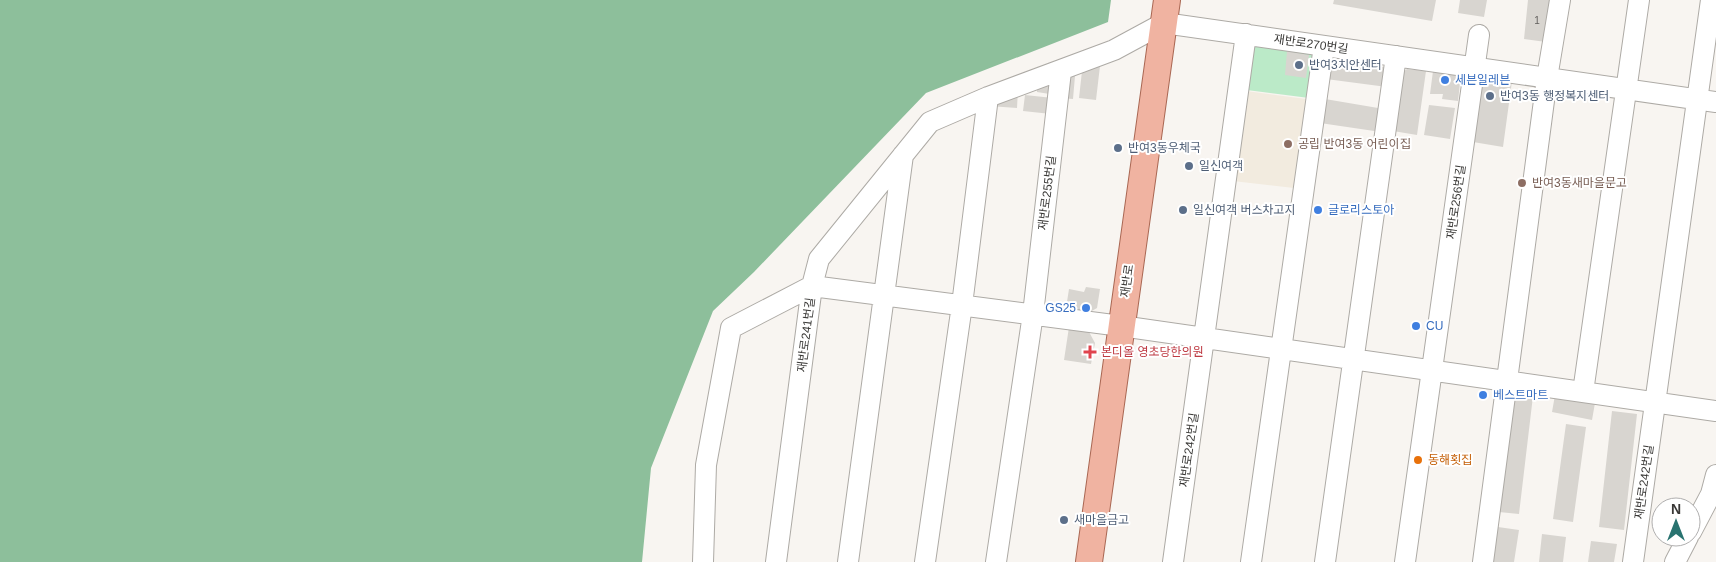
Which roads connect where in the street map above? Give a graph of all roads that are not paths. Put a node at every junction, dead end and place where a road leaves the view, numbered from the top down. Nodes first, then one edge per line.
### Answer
1 (1560, 0) edge
2 (1639, 0) edge
3 (1711, 0) edge
4 (1166, 11) edge
5 (1246, 34) junction
6 (1479, 35) dead end
7 (1324, 46) junction
8 (1396, 56) junction
9 (1474, 67) junction
10 (1061, 71) junction
11 (1547, 78) junction
12 (1626, 89) junction
13 (988, 97) junction
14 (1706, 101) edge
15 (904, 154) junction
16 (812, 286) junction
17 (885, 295) junction
18 (962, 305) junction
19 (1033, 314) junction
20 (1121, 326) junction
21 (1204, 338) junction
22 (1282, 349) junction
23 (1353, 359) junction
24 (1433, 370) junction
25 (1507, 381) junction
26 (1583, 392) junction
27 (1655, 402) junction
28 (1716, 411) edge
29 (1716, 475) edge
30 (1711, 500) edge
31 (1701, 516) edge
32 (1683, 547) edge
33 (704, 562) edge
34 (776, 562) edge
35 (848, 562) edge
36 (925, 562) edge
37 (996, 562) edge
38 (1088, 562) edge
39 (1173, 562) edge
40 (1251, 562) edge
41 (1325, 562) edge
42 (1405, 562) edge
43 (1483, 562) edge
44 (1633, 562) edge
45 (1675, 562) edge

1 - 11 street
2 - 12 street
3 - 14 street
4 - 5 street, 재반로270번길
4 - 10 street
4 - 20 main road, 재반로
5 - 7 street, 재반로270번길
5 - 21 street
6 - 9 street, 재반로256번길
7 - 8 street, 재반로270번길
7 - 22 street
8 - 9 street, 재반로270번길
8 - 23 street
9 - 11 street, 재반로270번길
9 - 24 street, 재반로256번길
10 - 13 street
10 - 19 street, 재반로255번길
11 - 12 street, 재반로270번길
11 - 25 street
12 - 14 street, 재반로270번길
12 - 26 street
13 - 15 street
13 - 18 street
14 - 27 street
15 - 16 street
15 - 17 street
16 - 17 street
16 - 33 street, 재반로241번길
16 - 34 street, 재반로241번길
17 - 18 street
17 - 35 street
18 - 19 street
18 - 36 street
19 - 20 street
19 - 37 street
20 - 21 street
20 - 38 main road, 재반로
21 - 22 street
21 - 39 street, 재반로242번길
22 - 23 street
22 - 40 street
23 - 24 street
23 - 41 street
24 - 25 street
24 - 42 street
25 - 26 street
25 - 43 street
26 - 27 street
27 - 28 street
27 - 44 street, 재반로242번길
29 - 30 street
30 - 31 street
32 - 45 street

